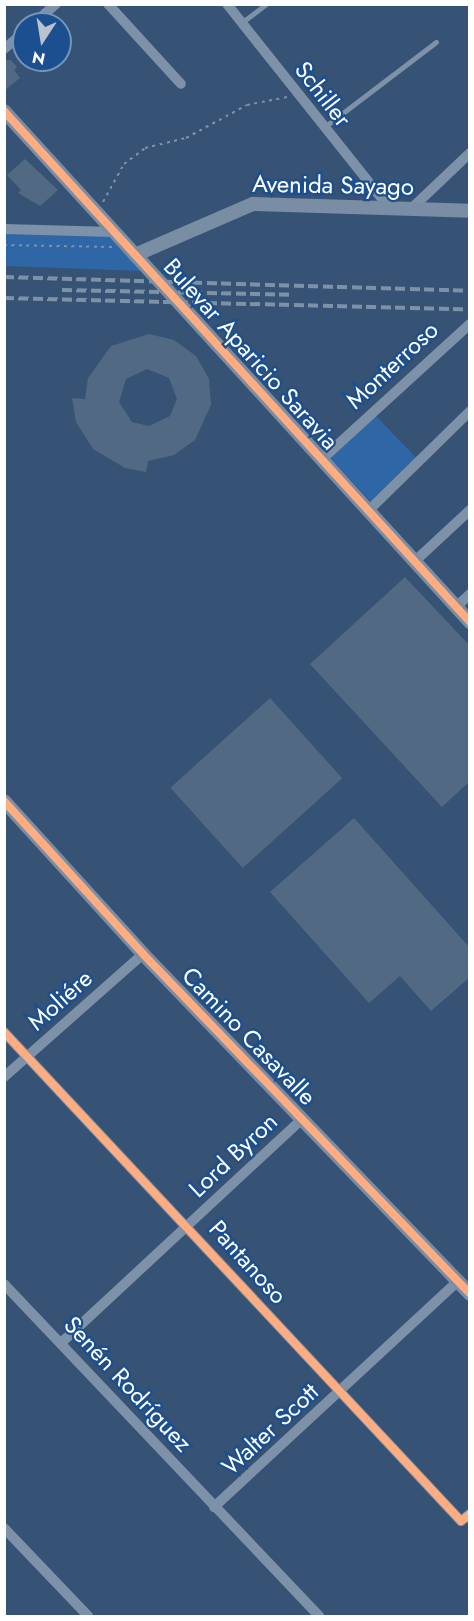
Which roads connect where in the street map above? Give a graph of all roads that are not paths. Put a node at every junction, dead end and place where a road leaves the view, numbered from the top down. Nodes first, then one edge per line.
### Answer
1 (108, 4) edge
2 (226, 4) edge
3 (266, 4) edge
4 (241, 24) junction
5 (436, 42) dead end
6 (181, 84) dead end
7 (4, 111) edge
8 (322, 129) junction
9 (470, 153) edge
10 (388, 208) junction
11 (411, 209) junction
12 (470, 211) edge
13 (4, 229) edge
14 (114, 232) junction
15 (131, 251) junction
16 (467, 325) edge
17 (470, 411) edge
18 (321, 460) junction
19 (470, 510) edge
20 (368, 511) junction
21 (414, 562) junction
22 (470, 594) edge
23 (456, 607) junction
24 (470, 622) edge
25 (4, 801) edge
26 (143, 954) junction
27 (4, 1032) edge
28 (27, 1057) junction
29 (4, 1077) edge
30 (302, 1119) junction
31 (188, 1225) junction
32 (458, 1281) junction
33 (4, 1284) edge
34 (470, 1294) edge
35 (61, 1343) junction
36 (340, 1391) junction
37 (214, 1507) junction
38 (465, 1517) edge
39 (4, 1528) edge
40 (88, 1617) edge
41 (319, 1617) edge

1 - 6 street
2 - 4 street, Schiller
3 - 4 lane
4 - 8 street, Schiller
5 - 8 lane
7 - 14 street, Bulevar Aparicio Saravia
8 - 10 street, Schiller
9 - 11 street
10 - 11 street, Avenida Sayago
10 - 15 street, Avenida Sayago
11 - 12 street, Avenida Sayago
13 - 14 street
14 - 15 street, Bulevar Aparicio Saravia
15 - 18 street, Bulevar Aparicio Saravia
16 - 18 street, Monterroso
17 - 20 street
18 - 20 street, Bulevar Aparicio Saravia
19 - 21 street
20 - 21 street, Bulevar Aparicio Saravia
21 - 23 street, Bulevar Aparicio Saravia
22 - 23 street
23 - 24 street, Bulevar Aparicio Saravia
25 - 26 street, Camino Casavalle
26 - 28 street, Moliére
26 - 30 street, Camino Casavalle
27 - 28 street, Pantanoso
28 - 29 street, Moliére
28 - 31 street, Pantanoso
30 - 31 street, Lord Byron
30 - 32 street, Camino Casavalle
31 - 35 street, Lord Byron
31 - 36 street, Pantanoso
32 - 34 street, Camino Casavalle
32 - 36 street, Walter Scott
33 - 35 street, Senén Rodríguez
35 - 37 street, Senén Rodríguez
36 - 37 street, Walter Scott
36 - 38 street, Pantanoso
37 - 41 street, Senén Rodríguez
39 - 40 street

